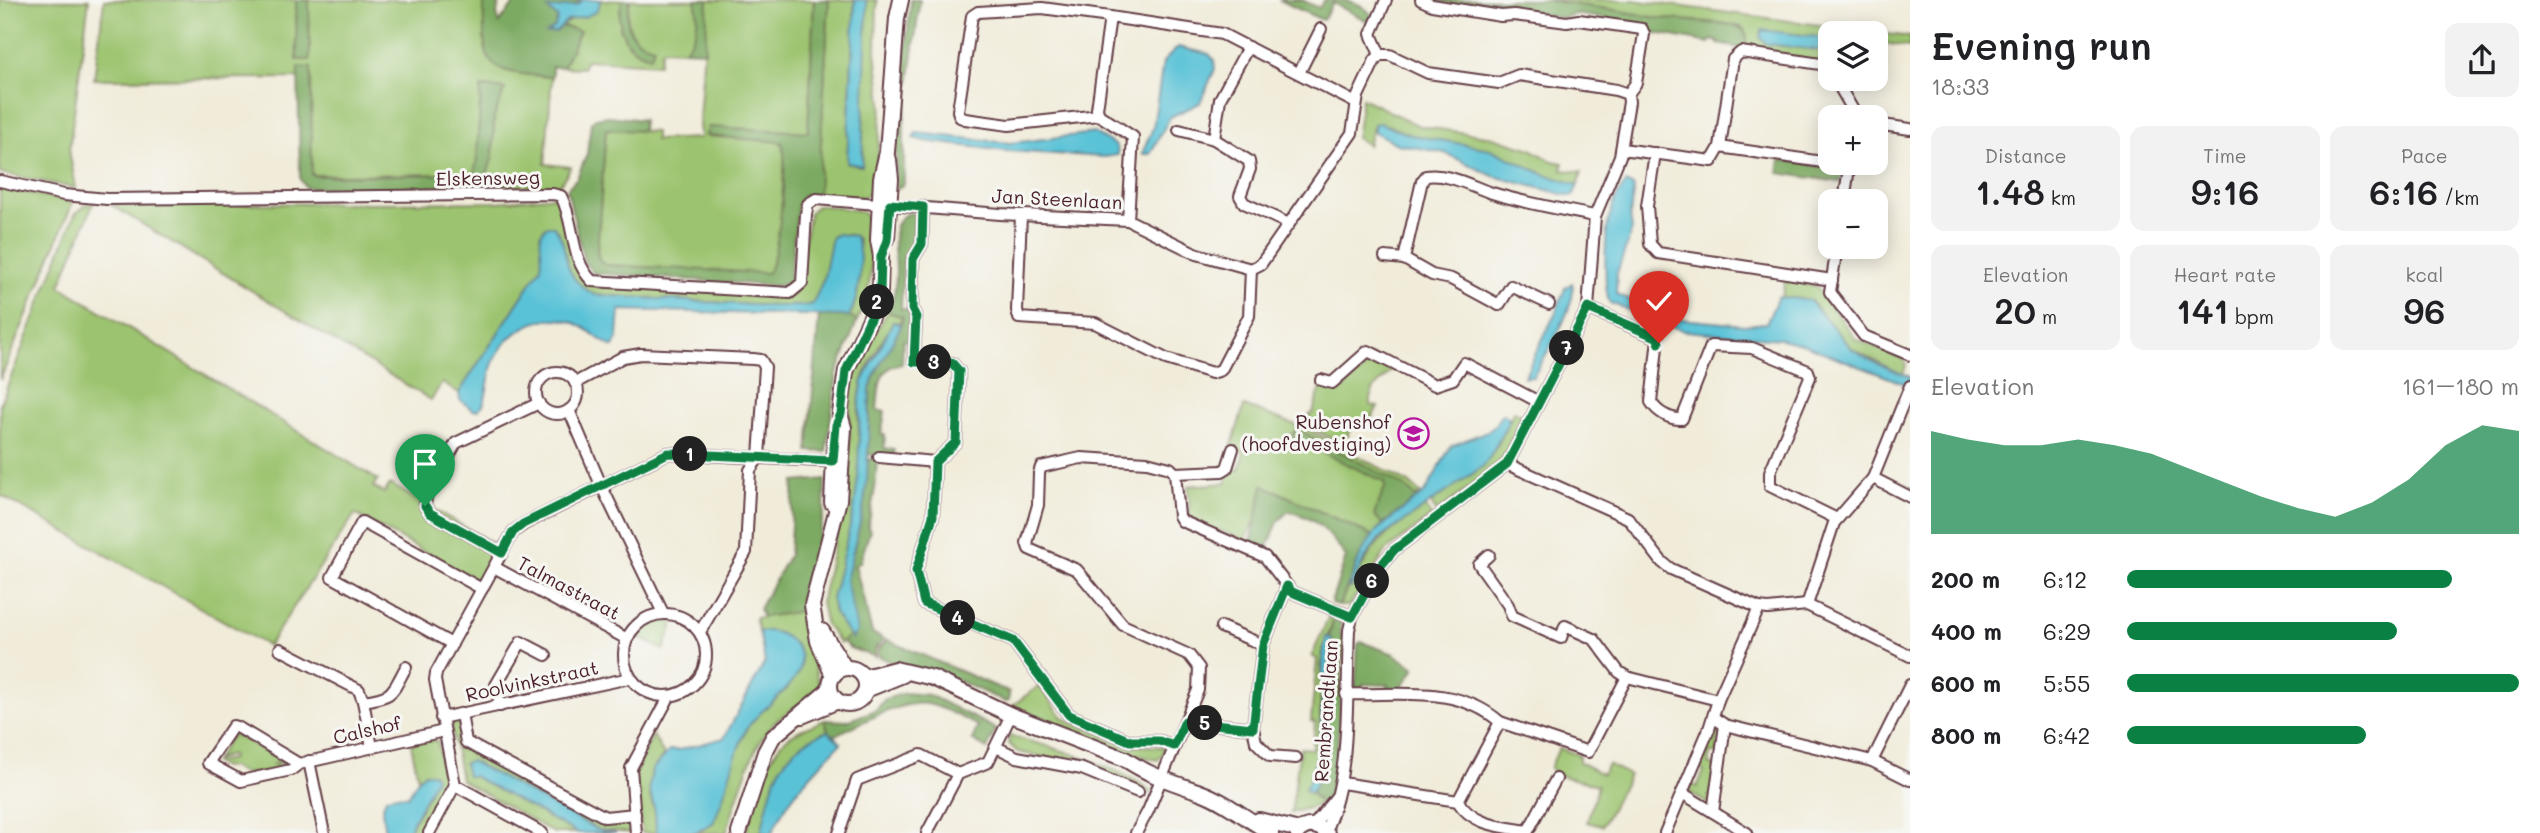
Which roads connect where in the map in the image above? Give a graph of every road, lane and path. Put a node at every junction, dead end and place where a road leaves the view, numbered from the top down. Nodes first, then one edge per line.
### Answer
1 (895, 0) edge
2 (901, 0) edge
3 (1386, 0) edge
4 (1421, 0) edge
5 (1110, 17) junction
6 (897, 18) junction
7 (1321, 29) dead end
8 (1248, 47) junction
9 (1380, 55) junction
10 (1818, 64) edge
11 (1299, 73) junction
12 (1628, 94) junction
13 (1356, 103) junction
14 (1099, 115) junction
15 (1888, 126) edge
16 (1910, 129) edge
17 (1179, 130) dead end
18 (1214, 139) junction
19 (1720, 147) junction
20 (1622, 149) junction
21 (1655, 153) junction
22 (0, 181) edge
23 (1846, 189) edge
24 (885, 204) junction
25 (923, 207) junction
26 (1021, 215) junction
27 (1595, 216) junction
28 (1128, 220) junction
29 (1289, 224) junction
30 (1385, 257) dead end
31 (1835, 259) edge
32 (1404, 260) junction
33 (1251, 269) junction
34 (1832, 279) junction
35 (1549, 304) dead end
36 (1588, 308) junction
37 (1910, 355) edge
38 (1321, 380) dead end
39 (575, 383) junction
40 (1910, 387) edge
41 (1539, 402) junction
42 (539, 403) junction
43 (569, 410) junction
44 (1233, 449) dead end
45 (759, 457) junction
46 (879, 457) dead end
47 (838, 462) junction
48 (935, 462) junction
49 (1507, 464) junction
50 (1175, 473) junction
51 (1873, 478) junction
52 (601, 485) junction
53 (1910, 497) edge
54 (1837, 519) junction
55 (502, 553) junction
56 (1489, 555) dead end
57 (494, 567) junction
58 (1287, 586) junction
59 (482, 589) junction
60 (1807, 605) junction
61 (1759, 608) junction
62 (663, 614) junction
63 (1352, 617) junction
64 (1221, 627) dead end
65 (700, 632) junction
66 (627, 639) junction
67 (452, 644) junction
68 (1263, 645) junction
69 (280, 649) dead end
70 (546, 655) dead end
71 (1910, 656) edge
72 (406, 667) dead end
73 (1627, 677) junction
74 (630, 678) junction
75 (865, 683) junction
76 (836, 684) junction
77 (1910, 685) edge
78 (1346, 694) junction
79 (668, 697) junction
80 (1718, 700) junction
81 (363, 701) junction
82 (500, 706) junction
83 (461, 714) junction
84 (1011, 715) junction
85 (441, 718) junction
86 (1714, 718) junction
87 (1185, 721) junction
88 (1500, 722) junction
89 (1725, 725) junction
90 (1253, 728) junction
91 (444, 731) junction
92 (1174, 746) junction
93 (372, 747) junction
94 (996, 747) junction
95 (1296, 758) dead end
96 (1872, 761) junction
97 (304, 763) junction
98 (958, 774) junction
99 (1163, 774) junction
100 (1556, 779) dead end
101 (1910, 780) edge
102 (1342, 783) junction
103 (455, 785) junction
104 (1138, 792) dead end
105 (1682, 793) junction
106 (1458, 801) junction
107 (1713, 812) junction
108 (635, 814) junction
109 (1250, 819) junction
110 (1312, 831) edge
111 (738, 832) edge
112 (324, 833) edge
113 (429, 833) edge
114 (542, 833) edge
115 (636, 833) edge
116 (839, 833) edge
117 (927, 833) edge
118 (1136, 833) edge
119 (1271, 833) edge
120 (1665, 833) edge
121 (1747, 833) edge

1 - 6 street
2 - 6 street
3 - 9 street
4 - 12 street
5 - 8 street
5 - 14 street
5 - 14 street
6 - 24 street
7 - 11 street
8 - 11 street
8 - 18 street
9 - 12 street
9 - 13 street
10 - 19 street
11 - 13 street
12 - 20 street, Rembrandtlaan
13 - 29 street
14 - 28 street
15 - 16 street
17 - 18 street
18 - 29 street
19 - 21 street
19 - 23 street
20 - 21 street
20 - 27 street, Rembrandtlaan
21 - 34 street
22 - 24 street, Elskensweg
24 - 25 street, Jan Steenlaan
24 - 47 street
25 - 26 street, Jan Steenlaan
25 - 48 street
26 - 28 street, Jan Steenlaan
26 - 33 street
27 - 32 street
27 - 36 street, Rembrandtlaan
28 - 33 street, Jan Steenlaan
29 - 33 street
30 - 32 street
31 - 34 street
32 - 35 street
34 - 37 street
36 - 41 street, Rembrandtlaan
36 - 54 street
38 - 41 street
39 - 42 street
39 - 43 street
39 - 45 street
40 - 51 street
41 - 49 street, Rembrandtlaan
42 - 43 street
42 - 55 street
43 - 52 street
44 - 50 street
45 - 47 street
45 - 52 street
45 - 65 street
46 - 48 street
47 - 76 street
48 - 92 street
49 - 61 street
49 - 63 street, Rembrandtlaan
50 - 58 street
50 - 87 street
51 - 53 street
51 - 54 street
52 - 55 street
52 - 62 street
54 - 60 street
55 - 57 street
56 - 73 street
57 - 59 street
57 - 66 street, Talmastraat
58 - 63 street
58 - 68 street
59 - 67 street
59 - 67 street
60 - 61 street
60 - 71 street
61 - 80 street
62 - 65 street
62 - 66 street
63 - 78 street, Rembrandtlaan
64 - 68 street
65 - 79 street
66 - 74 street
67 - 85 street
68 - 90 street
69 - 81 street
70 - 82 street
72 - 81 street
73 - 80 street
73 - 88 street
74 - 79 street
74 - 82 street, Roolvinkstraat
75 - 76 street
75 - 76 street
75 - 84 street
76 - 111 street
77 - 96 street
78 - 88 street
78 - 102 street, Rembrandtlaan
79 - 108 street
80 - 86 street
81 - 93 street
82 - 83 street, Roolvinkstraat
83 - 85 street, Roolvinkstraat
83 - 108 street
84 - 94 street
84 - 99 street
85 - 91 street
86 - 89 street
86 - 105 street
87 - 90 street
87 - 92 street
88 - 106 street
89 - 96 street
89 - 107 street
90 - 95 street
91 - 93 street, Calshof
91 - 103 street
92 - 99 street
93 - 97 street, Calshof
94 - 98 street
94 - 104 street
96 - 101 street
97 - 97 street, Calshof
97 - 112 street
98 - 116 street
98 - 117 street
99 - 109 street
99 - 118 street
100 - 106 street
102 - 106 street
102 - 110 street, Rembrandtlaan
103 - 113 street
103 - 114 street
105 - 107 street
105 - 120 street
107 - 121 street
108 - 115 street
109 - 110 street
109 - 119 street

